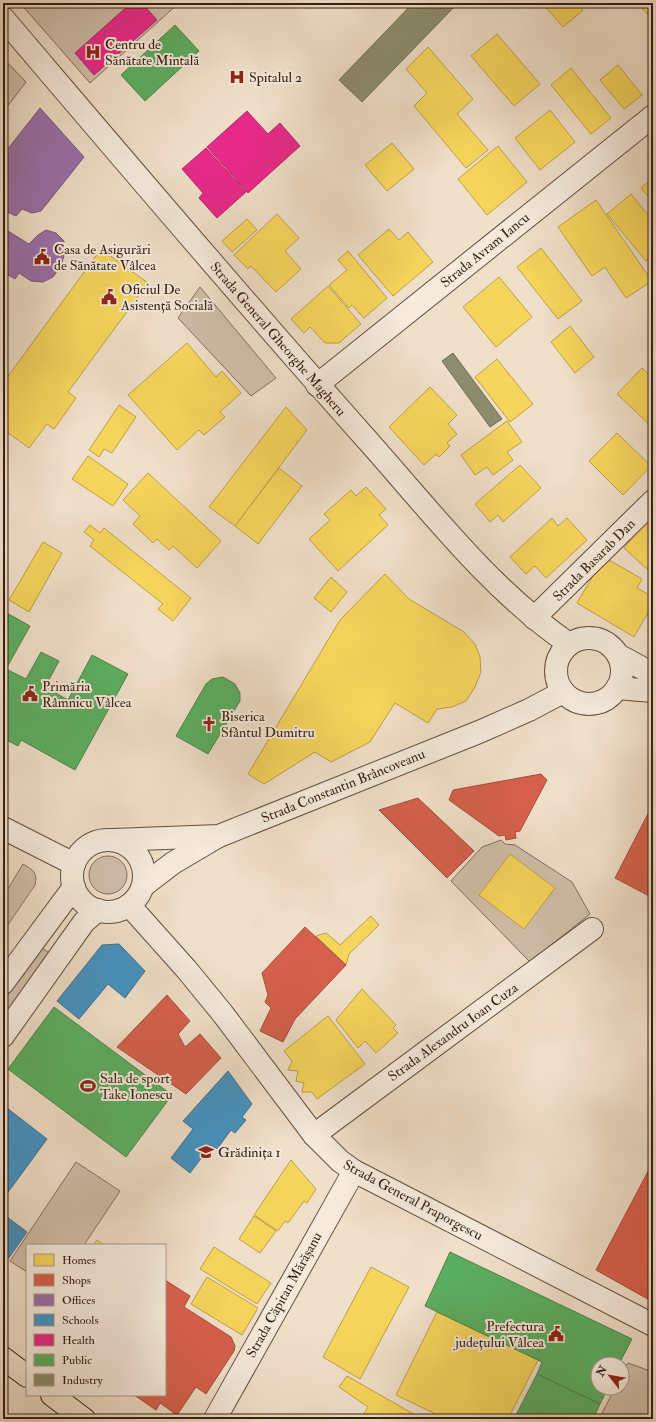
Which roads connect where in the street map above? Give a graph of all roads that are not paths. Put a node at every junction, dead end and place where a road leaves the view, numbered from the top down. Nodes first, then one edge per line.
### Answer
1 (3, 18) edge
2 (653, 116) edge
3 (317, 385) junction
4 (653, 501) edge
5 (534, 618) junction
6 (569, 644) junction
7 (618, 655) junction
8 (653, 674) edge
9 (616, 688) junction
10 (653, 691) edge
11 (563, 692) junction
12 (3, 828) edge
13 (219, 836) junction
14 (114, 840) junction
15 (74, 864) junction
16 (143, 886) junction
17 (74, 887) junction
18 (129, 905) junction
19 (98, 910) junction
20 (592, 929) dead end
21 (3, 983) edge
22 (3, 1036) edge
23 (314, 1135) junction
24 (354, 1171) junction
25 (653, 1325) edge
26 (3, 1358) edge
27 (26, 1375) edge
28 (53, 1396) edge
29 (84, 1419) edge
30 (215, 1419) edge

1 - 3 street, Strada General Gheorghe Magheru
2 - 3 street, Strada Avram Iancu
3 - 5 street, Strada General Gheorghe Magheru
4 - 5 street, Strada Basarab Dan
5 - 6 street, Strada General Gheorghe Magheru
6 - 7 street
6 - 11 street
7 - 8 street
7 - 9 street
9 - 10 street
9 - 11 street
11 - 13 street, Strada Constantin Brâncoveanu
12 - 15 street
13 - 14 street, Strada Constantin Brâncoveanu
13 - 16 street
14 - 15 street
14 - 16 street
15 - 17 street
16 - 18 street
17 - 19 street
17 - 21 street
18 - 19 street
18 - 23 street, Strada General Praporgescu
19 - 22 street
20 - 23 street, Strada Alexandru Ioan Cuza
23 - 24 street, Strada General Praporgescu
24 - 25 street, Strada General Praporgescu
24 - 30 street, Strada Căpitan Mărășanu
26 - 27 main road
28 - 29 main road

